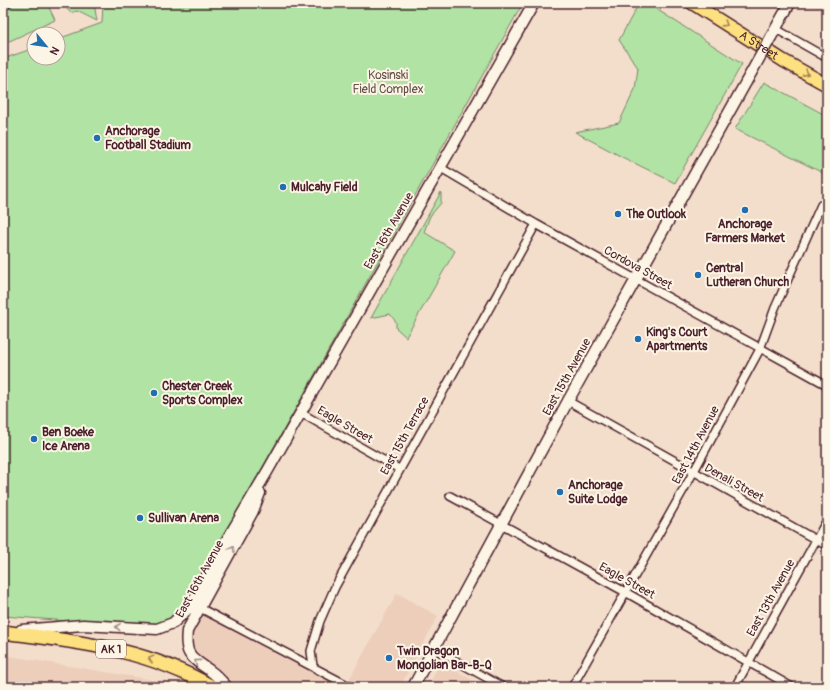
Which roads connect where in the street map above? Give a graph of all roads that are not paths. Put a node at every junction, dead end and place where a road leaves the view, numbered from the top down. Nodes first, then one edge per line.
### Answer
1 (534, 3) edge
2 (692, 3) edge
3 (790, 3) edge
4 (774, 33) junction
5 (827, 58) edge
6 (827, 85) edge
7 (441, 168) junction
8 (821, 205) dead end
9 (536, 224) junction
10 (636, 280) junction
11 (760, 348) junction
12 (827, 386) edge
13 (568, 401) junction
14 (301, 413) junction
15 (399, 469) junction
16 (267, 472) junction
17 (693, 473) junction
18 (450, 496) dead end
19 (827, 520) edge
20 (501, 525) junction
21 (815, 540) junction
22 (827, 546) edge
23 (627, 593) junction
24 (200, 608) junction
25 (3, 632) edge
26 (434, 648) junction
27 (748, 663) junction
28 (313, 666) junction
29 (212, 687) edge
30 (227, 687) edge
31 (351, 687) edge
32 (413, 687) edge
33 (503, 687) edge
34 (572, 687) edge
35 (735, 687) edge
36 (792, 687) edge

1 - 7 street, East 16th Avenue
2 -> 6 main road, A Street
3 - 4 street, East 15th Avenue
4 - 5 street
4 - 10 street, East 15th Avenue, bridge
7 - 9 street, Cordova Street
7 - 14 street, East 16th Avenue
8 - 11 street, East 14th Avenue
9 - 10 street, Cordova Street
9 - 15 street, East 15th Terrace
10 - 11 street, Cordova Street
10 - 13 street, East 15th Avenue
11 - 12 street, Cordova Street
11 - 17 street, East 14th Avenue
13 - 17 street, Denali Street
13 - 20 street, East 15th Avenue
14 - 15 street, Eagle Street
14 - 16 street, East 16th Avenue
15 - 28 street, East 15th Terrace
24 -> 16 street, East 16th Avenue
16 -> 25 street, East 16th Avenue
17 - 21 street, Denali Street
17 - 23 street, East 14th Avenue
18 - 20 street, Eagle Street
19 - 21 street, East 13th Avenue
20 - 23 street, Eagle Street
20 - 26 street, East 15th Avenue
21 - 22 street, Denali Street
21 - 27 street, East 13th Avenue
23 - 27 street, Eagle Street
23 - 34 street, East 14th Avenue
24 - 28 street
30 -> 24 street, East 16th Avenue
29 -> 25 highway, AK 1
26 - 32 street, East 15th Avenue
26 - 33 street
27 - 35 street, East 13th Avenue
27 - 36 street, Eagle Street
28 - 31 street

